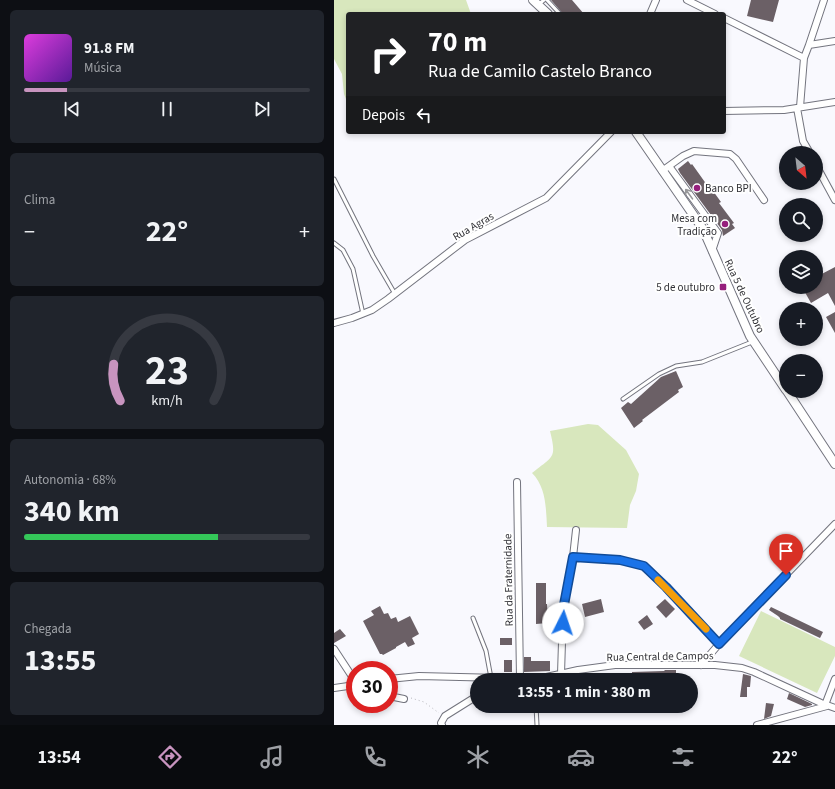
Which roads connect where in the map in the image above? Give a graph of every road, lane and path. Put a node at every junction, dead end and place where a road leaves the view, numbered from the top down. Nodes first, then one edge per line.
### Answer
1 (656, 0) edge
2 (687, 0) edge
3 (824, 0) edge
4 (541, 1) edge
5 (547, 12) edge
6 (557, 12) edge
7 (651, 12) edge
8 (712, 12) edge
9 (726, 19) edge
10 (835, 42) edge
11 (809, 45) junction
12 (804, 58) junction
13 (835, 102) edge
14 (799, 107) junction
15 (726, 111) edge
16 (609, 134) edge
17 (638, 134) edge
18 (806, 146) edge
19 (666, 168) junction
20 (823, 177) edge
21 (334, 179) edge
22 (764, 200) dead end
23 (835, 200) edge
24 (334, 243) edge
25 (712, 251) junction
26 (395, 294) junction
27 (363, 314) junction
28 (334, 323) edge
29 (754, 342) junction
30 (779, 380) edge
31 (791, 398) edge
32 (623, 399) dead end
33 (835, 464) edge
34 (517, 482) dead end
35 (835, 524) edge
36 (576, 530) dead end
37 (573, 557) junction
38 (473, 618) dead end
39 (719, 644) junction
40 (334, 649) edge
41 (702, 665) junction
42 (346, 667) edge
43 (491, 673) edge
44 (520, 673) edge
45 (561, 673) edge
46 (565, 673) edge
47 (398, 678) edge
48 (470, 678) edge
49 (835, 679) edge
50 (346, 686) edge
51 (334, 688) edge
52 (398, 698) edge
53 (404, 699) joint
54 (470, 701) edge
55 (826, 705) junction
56 (835, 708) edge
57 (536, 713) edge
58 (442, 722) edge
59 (537, 725) edge
60 (758, 725) edge

1 - 7 street
2 - 8 street
3 - 11 street
4 - 5 street
4 - 6 lane
9 - 12 street
10 - 11 street
11 - 12 street
12 - 14 street
13 - 14 street
14 - 15 street
14 - 18 street
16 - 26 street, Rua Agras
17 - 19 street, Rua 5 de Outubro
19 - 22 street
19 - 25 street, Rua 5 de Outubro
25 -> 19 street, Rua 5 de Outubro
20 - 23 street
21 - 26 lane
24 - 27 lane
25 - 29 street, Rua 5 de Outubro
26 - 27 street, Rua Agras
27 - 28 street, Rua Agras
29 - 30 street, Rua 5 de Outubro
29 - 32 lane
31 - 33 street, Rua 5 de Outubro
34 - 44 street, Rua da Fraternidade
35 - 39 street
36 - 37 street
37 - 39 street
37 - 45 street
38 - 43 lane
39 - 41 street
40 - 42 street
41 - 46 street, Rua Central de Campos
41 - 55 street, Rua Central de Campos
47 - 48 street, Rua Central de Campos
49 - 55 street
50 - 51 street
52 - 53 street
53 - 58 path
54 - 58 street
55 - 56 street, Rua Central de Campos
55 - 60 street
57 - 59 lane

